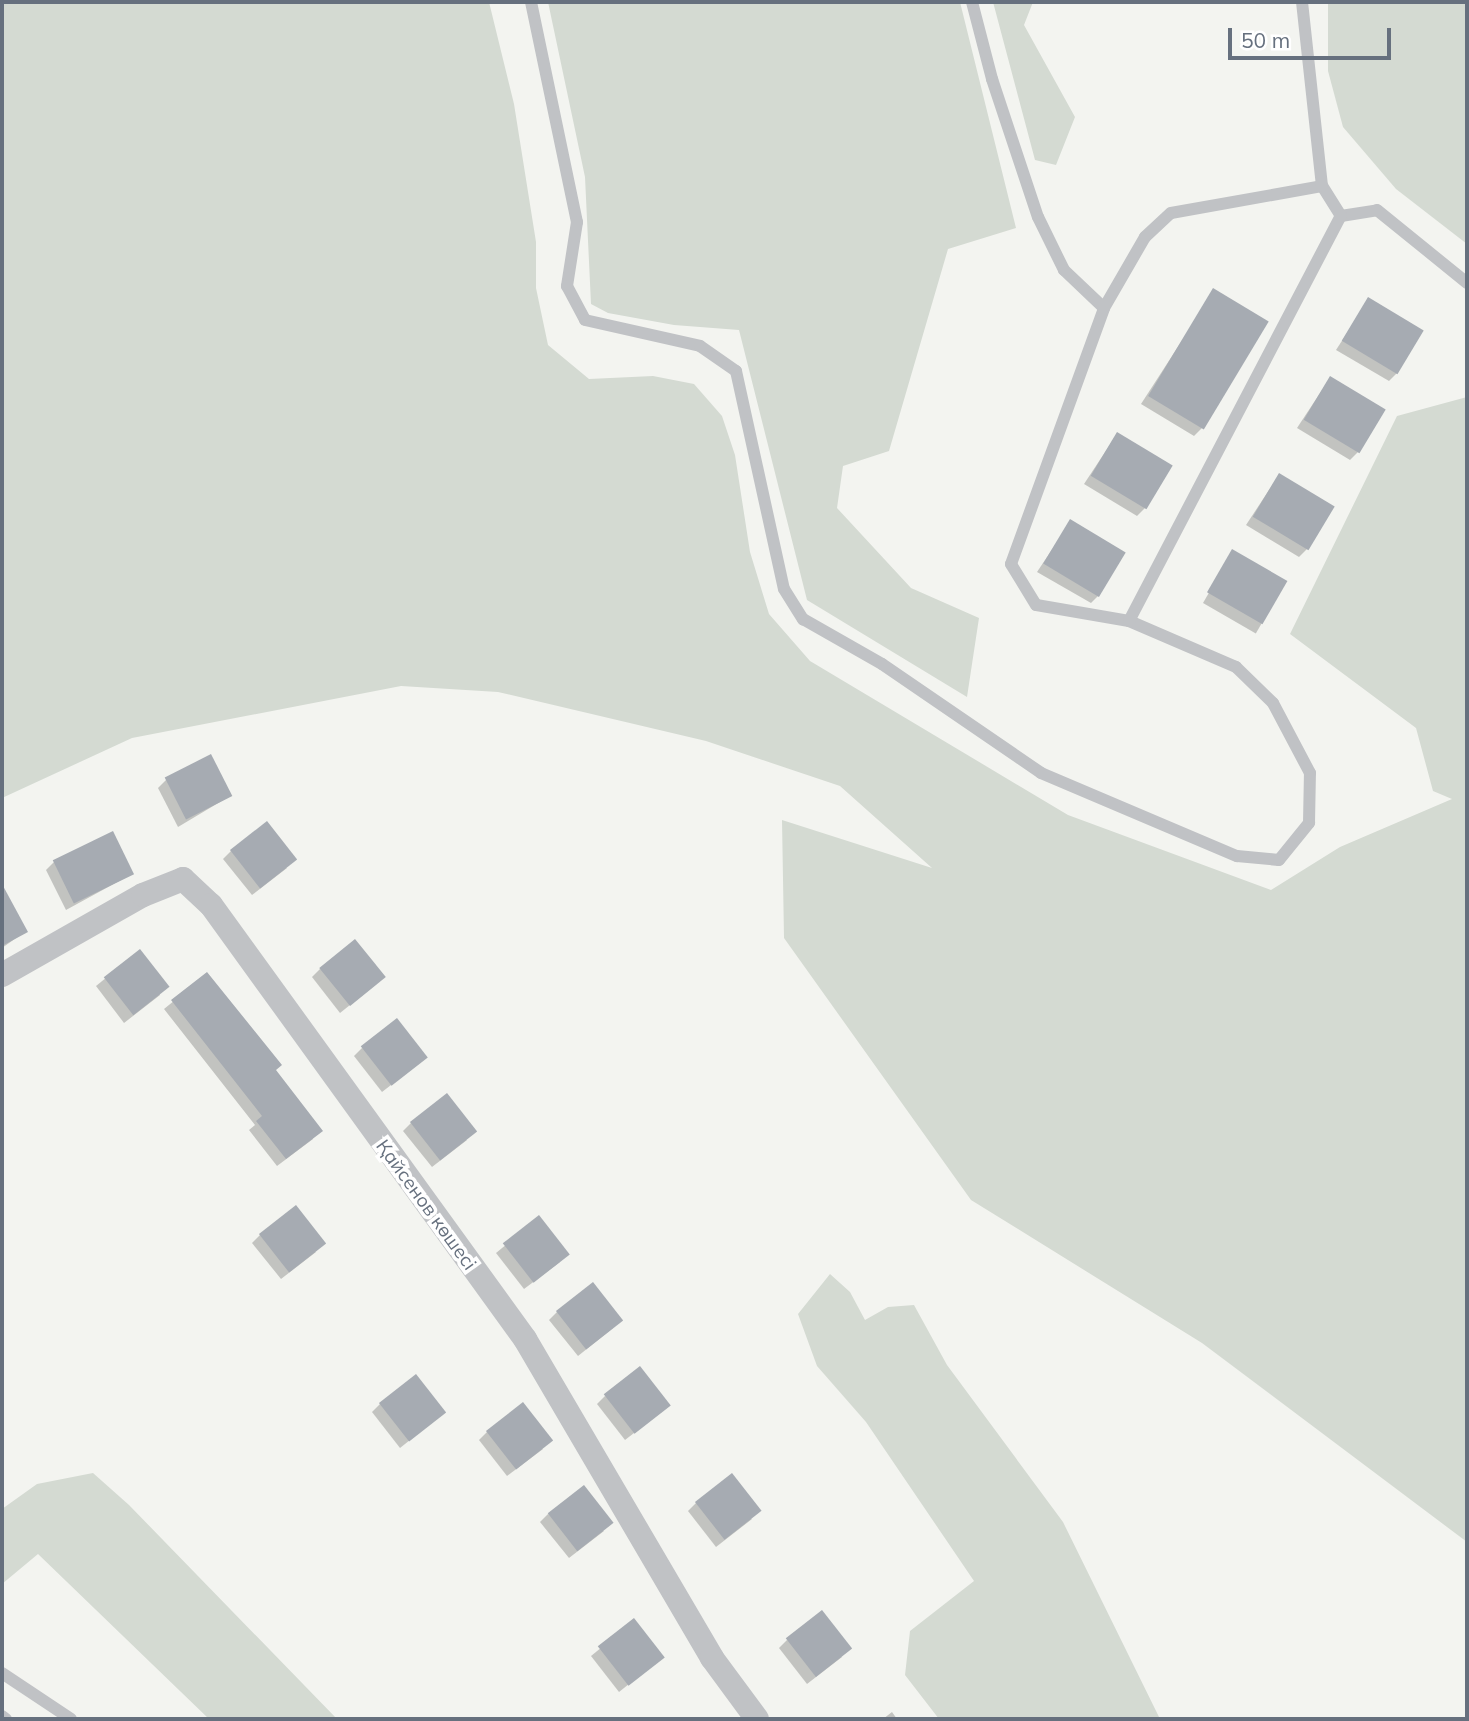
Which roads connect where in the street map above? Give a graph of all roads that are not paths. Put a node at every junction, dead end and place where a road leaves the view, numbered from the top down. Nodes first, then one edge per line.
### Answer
1 (531, 2) edge
2 (972, 2) edge
3 (1301, 2) edge
4 (1322, 186) junction
5 (1341, 216) junction
6 (1467, 283) edge
7 (1104, 308) junction
8 (1129, 621) junction
9 (2, 975) edge
10 (2, 1673) edge
11 (2, 1716) edge
12 (6, 1719) edge
13 (71, 1719) edge
14 (757, 1719) edge

1 - 8 lane
2 - 7 lane
3 - 4 lane
4 - 5 lane
4 - 7 lane
5 - 6 lane
5 - 8 lane
7 - 8 lane
9 - 14 street, Қайсенов көшесі
10 - 13 lane
11 - 12 lane

